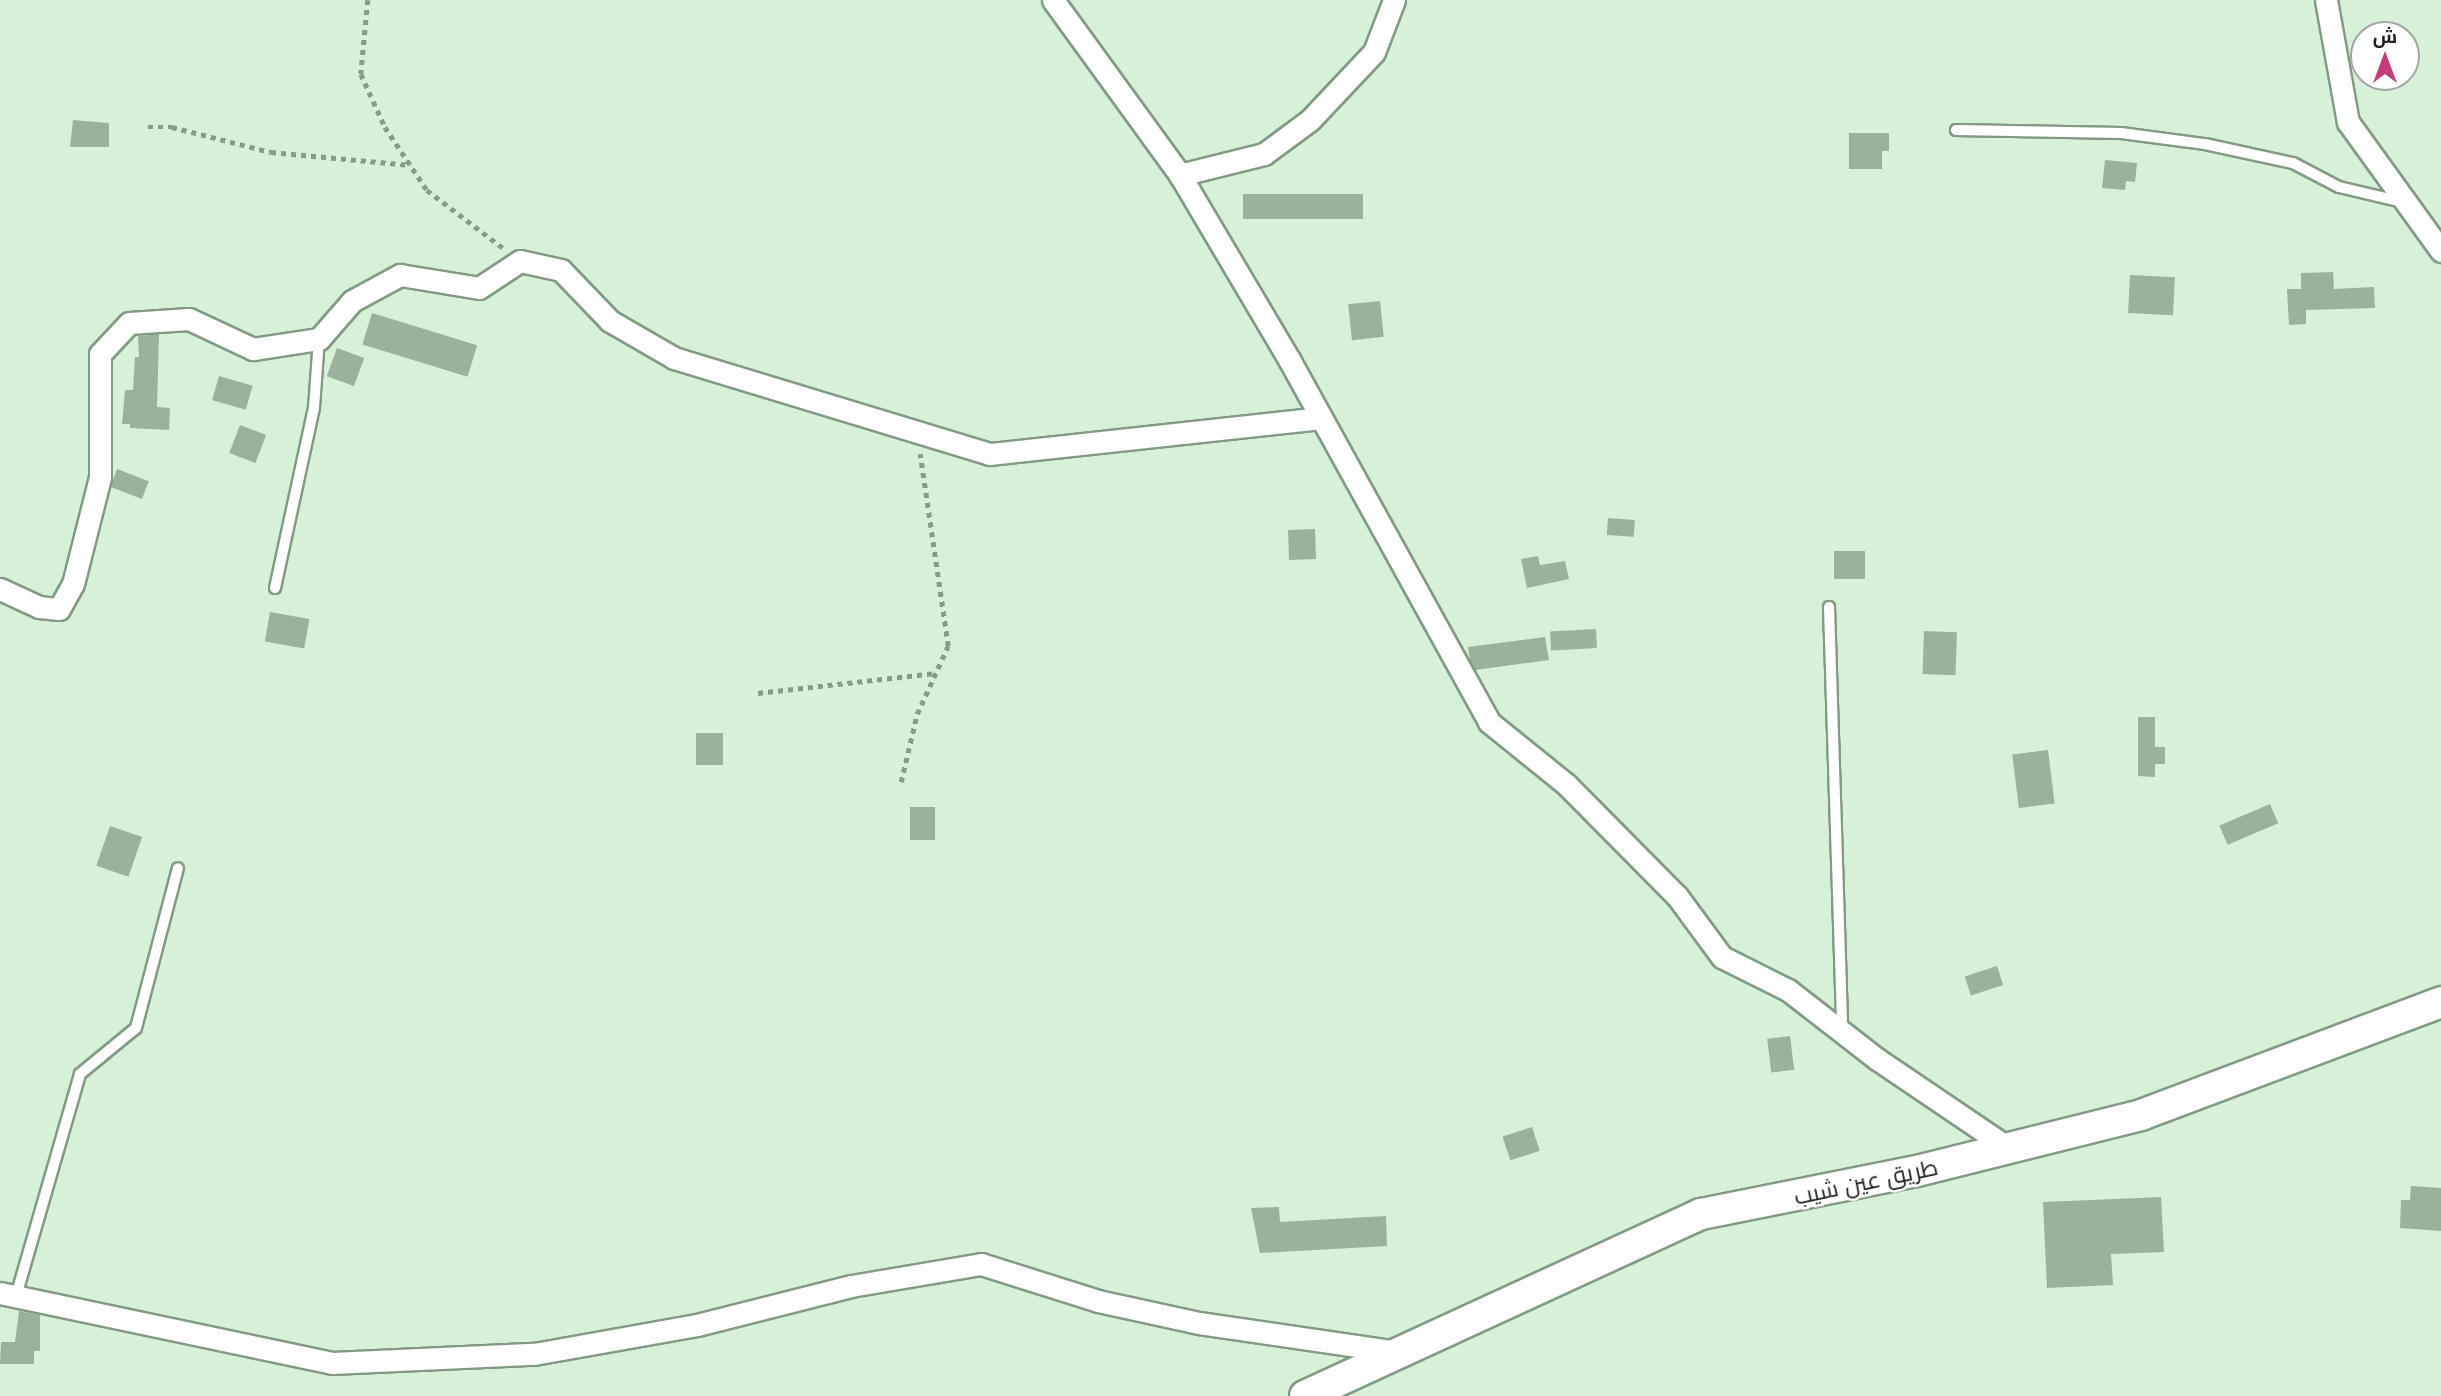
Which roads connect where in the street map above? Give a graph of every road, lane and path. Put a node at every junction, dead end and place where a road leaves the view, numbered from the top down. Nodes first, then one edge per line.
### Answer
1 (368, 0) edge
2 (1053, 0) edge
3 (1394, 0) edge
4 (2326, 0) edge
5 (148, 127) dead end
6 (1956, 130) dead end
7 (411, 165) junction
8 (1180, 175) junction
9 (2406, 202) junction
10 (2441, 251) edge
11 (520, 261) junction
12 (319, 339) junction
13 (1320, 418) junction
14 (917, 432) junction
15 (275, 588) dead end
16 (0, 589) edge
17 (1829, 607) dead end
18 (937, 673) junction
19 (758, 693) dead end
20 (901, 782) dead end
21 (178, 868) dead end
22 (2441, 1002) edge
23 (1842, 1032) junction
24 (2010, 1149) junction
25 (8, 1295) edge
26 (1401, 1352) junction
27 (1305, 1396) edge

1 - 7 path
2 - 8 street
3 - 8 street
4 - 9 street
5 - 7 path
6 - 9 lane
7 - 11 path
8 - 13 street
9 - 10 street
11 - 12 street
11 - 14 street
12 - 15 lane
12 - 16 street
13 - 14 street
13 - 23 street
14 - 18 path
17 - 23 lane
18 - 19 path
18 - 20 path
21 - 25 lane
22 - 24 main road, طريق عين شيب
23 - 24 street
24 - 26 main road, طريق عين شيب
25 - 26 street
26 - 27 main road, طريق عين شيب

